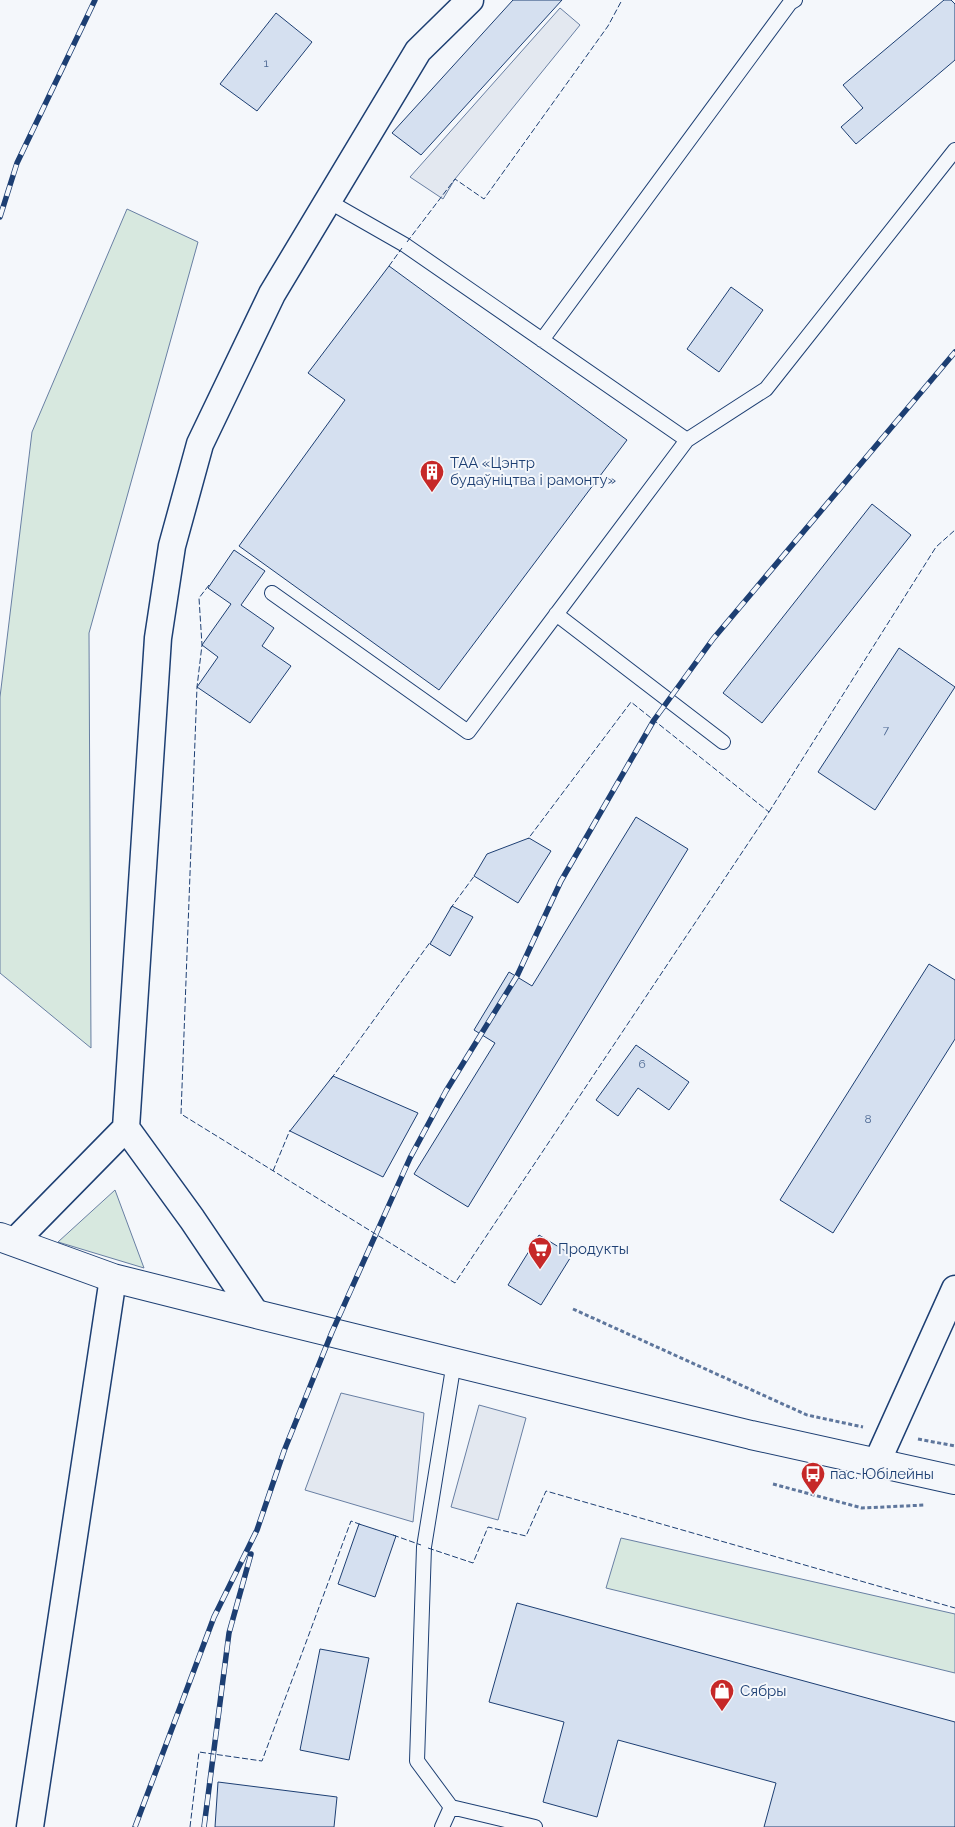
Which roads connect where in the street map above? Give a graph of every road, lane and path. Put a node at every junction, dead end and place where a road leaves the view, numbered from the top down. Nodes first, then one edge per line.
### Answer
1 (470, 0) edge
2 (794, 0) edge
3 (955, 150) edge
4 (328, 201) junction
5 (542, 340) junction
6 (687, 440) junction
7 (272, 593) dead end
8 (556, 614) junction
9 (723, 742) dead end
10 (126, 1128) junction
11 (7, 1239) edge
12 (114, 1278) junction
13 (955, 1289) edge
14 (573, 1309) dead end
15 (256, 1314) junction
16 (454, 1362) junction
17 (892, 1433) junction
18 (955, 1446) edge
19 (877, 1462) junction
20 (955, 1480) edge
21 (774, 1484) dead end
22 (927, 1505) dead end
23 (451, 1807) junction
24 (30, 1827) edge
25 (442, 1827) edge
26 (535, 1827) edge

1 - 4 street
2 - 5 lane
3 - 6 lane
4 - 5 lane
4 - 10 street
5 - 6 lane
6 - 8 lane
7 - 8 lane
8 - 9 lane
10 - 11 street
10 - 15 street
11 - 12 main road
12 - 15 main road
12 - 24 street
13 - 17 street
14 - 17 path
15 - 16 main road
16 - 19 main road
16 - 23 lane
17 - 18 path
17 - 19 street
19 - 20 main road
21 - 22 path
23 - 25 lane
23 - 26 lane

